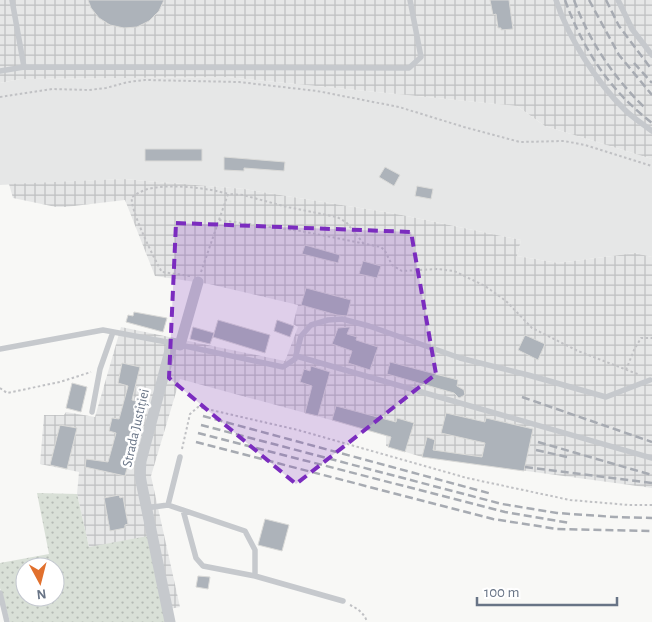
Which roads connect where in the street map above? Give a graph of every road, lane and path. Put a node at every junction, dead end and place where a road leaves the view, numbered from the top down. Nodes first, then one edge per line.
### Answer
1 (12, 0) edge
2 (410, 0) edge
3 (556, 0) edge
4 (618, 0) edge
5 (652, 55) edge
6 (24, 67) junction
7 (0, 71) edge
8 (0, 97) edge
9 (652, 131) edge
10 (652, 166) edge
11 (228, 194) junction
12 (219, 220) junction
13 (364, 244) junction
14 (199, 279) junction
15 (113, 332) junction
16 (652, 338) edge
17 (176, 344) junction
18 (0, 349) edge
19 (296, 356) junction
20 (100, 370) junction
21 (626, 370) junction
22 (650, 380) joint
23 (0, 388) edge
24 (92, 412) dead end
25 (180, 457) joint
26 (652, 458) edge
27 (168, 505) junction
28 (652, 505) edge
29 (146, 508) junction
30 (183, 510) junction
31 (255, 576) junction
32 (0, 592) edge
33 (344, 601) joint
34 (7, 622) edge
35 (170, 622) edge
36 (367, 622) edge

1 - 6 lane
2 - 6 lane
3 - 9 lane
4 - 5 lane
6 - 7 lane
8 - 10 path
11 - 12 path
11 - 13 path
11 - 14 path
12 - 13 path
12 - 14 path
13 - 21 path
14 - 17 street, Strada Justiției
15 - 17 lane
15 - 18 lane
15 - 20 lane
16 - 21 path
17 - 19 lane
17 - 29 street, Strada Justiției
19 - 22 lane
19 - 26 lane
20 - 23 path
20 - 24 lane
21 - 22 path
25 - 27 lane
25 - 28 path
27 - 29 lane
27 - 30 lane
29 - 35 street, Strada Justiției
30 - 31 lane
30 - 31 lane
31 - 33 lane
32 - 34 lane
33 - 36 path

